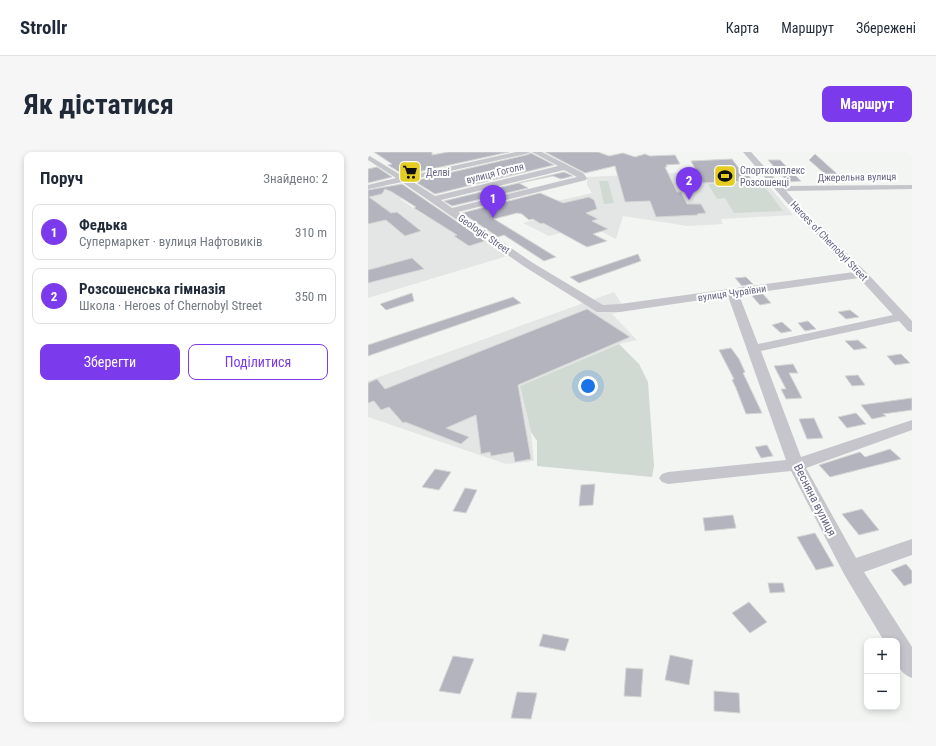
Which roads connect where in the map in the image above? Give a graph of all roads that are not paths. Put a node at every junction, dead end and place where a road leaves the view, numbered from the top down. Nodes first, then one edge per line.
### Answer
1 (526, 152) edge
2 (536, 152) edge
3 (747, 152) edge
4 (368, 157) edge
5 (380, 165) junction
6 (368, 167) edge
7 (560, 168) dead end
8 (402, 180) junction
9 (368, 187) edge
10 (912, 187) edge
11 (779, 189) junction
12 (434, 199) junction
13 (452, 211) junction
14 (862, 274) junction
15 (733, 293) junction
16 (601, 309) joint
17 (901, 317) junction
18 (912, 328) edge
19 (754, 349) junction
20 (912, 424) edge
21 (796, 465) junction
22 (668, 478) dead end
23 (912, 547) edge
24 (851, 568) junction
25 (894, 638) edge
26 (900, 648) edge
27 (912, 667) edge

1 - 8 street
2 - 13 street
3 - 11 street, Heroes of Chernobyl Street
4 - 5 street, Geologic Street
5 - 6 street
5 - 8 street, Geologic Street
7 - 12 street, вулиця Гоголя
8 - 9 street
8 - 12 street, Geologic Street
10 - 11 street, Джерельна вулиця
11 - 14 street, Heroes of Chernobyl Street
12 - 13 street, Geologic Street
13 - 16 street, Geologic Street
14 - 15 street, вулиця Чураївни
14 - 17 street, Heroes of Chernobyl Street
15 - 16 street, вулиця Чураївни
15 - 19 street, Весняна вулиця
17 - 18 street, Heroes of Chernobyl Street
17 - 19 street
19 - 21 street, Весняна вулиця
20 - 21 street
21 - 22 street
21 - 24 street, Весняна вулиця
23 - 24 street
24 - 25 street, Весняна вулиця
26 - 27 street, Весняна вулиця

